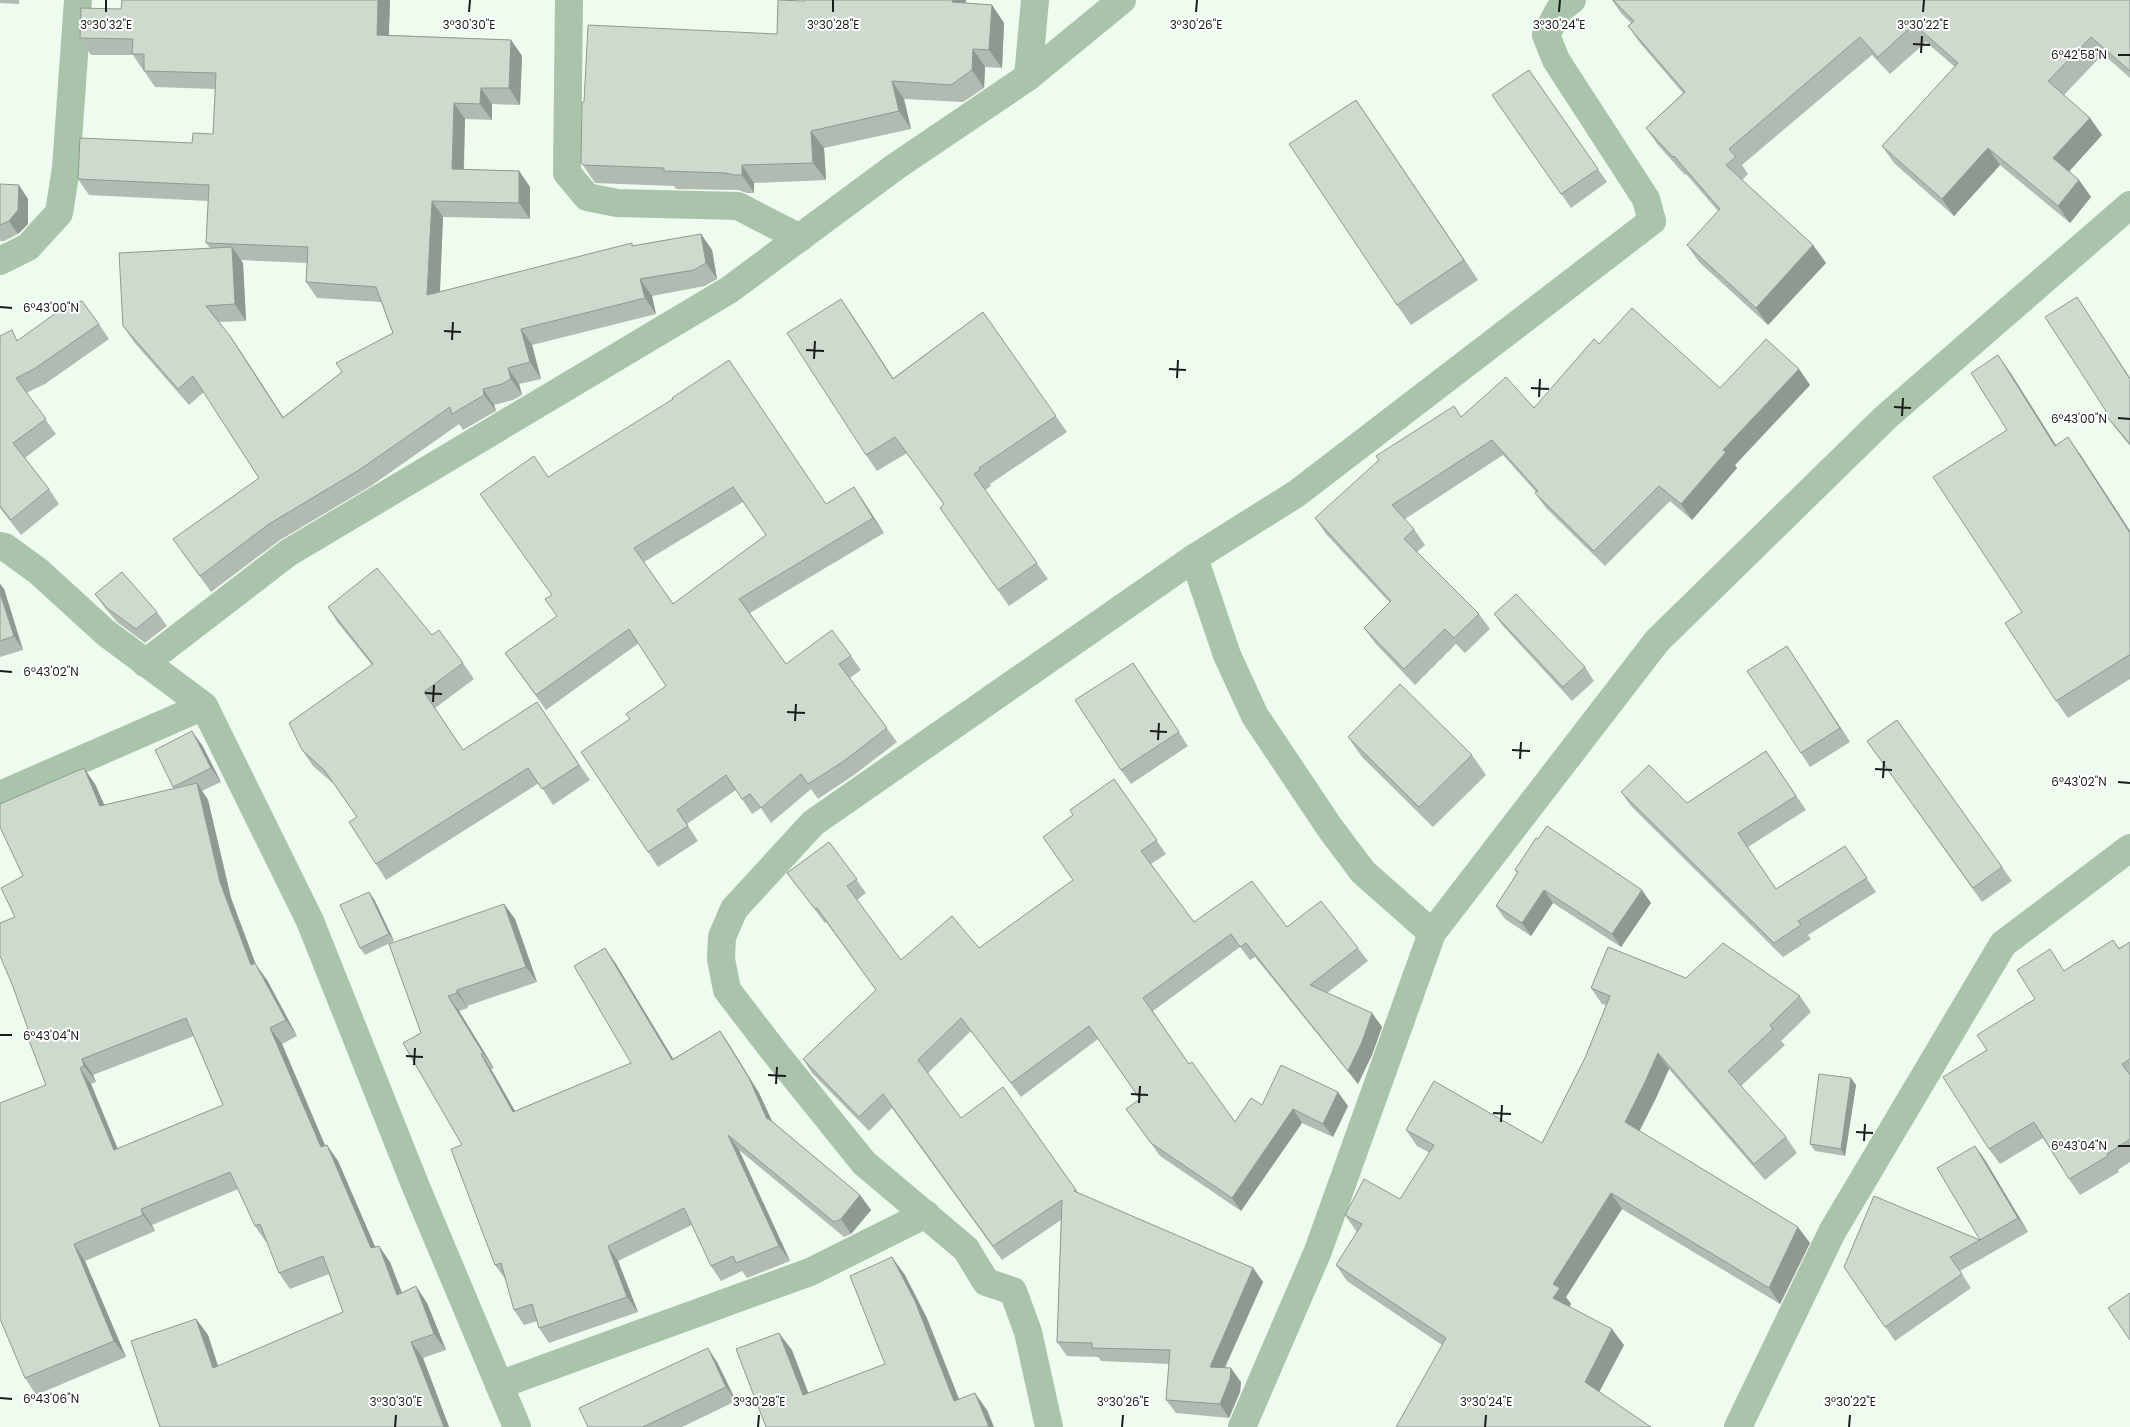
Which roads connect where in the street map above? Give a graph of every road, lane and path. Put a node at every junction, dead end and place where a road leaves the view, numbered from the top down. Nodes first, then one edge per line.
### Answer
1 (78, 0) edge
2 (569, 0) edge
3 (1035, 0) edge
4 (1122, 0) edge
5 (1572, 0) edge
6 (1028, 77) junction
7 (2130, 205) edge
8 (800, 238) junction
9 (0, 261) edge
10 (0, 546) edge
11 (1194, 558) junction
12 (145, 663) junction
13 (204, 706) junction
14 (0, 795) edge
15 (2130, 848) edge
16 (1432, 933) junction
17 (926, 1214) junction
18 (499, 1385) junction
19 (517, 1427) edge
20 (1050, 1427) edge
21 (1242, 1427) edge
22 (1738, 1427) edge

1 - 9 street
2 - 8 street
3 - 6 street
4 - 6 street
5 - 11 street
6 - 8 street
7 - 16 street
8 - 12 street
10 - 12 street
11 - 16 street
11 - 17 street
12 - 13 street
13 - 14 street
13 - 18 street
15 - 22 street
16 - 21 street
17 - 18 street
17 - 20 street
18 - 19 street

